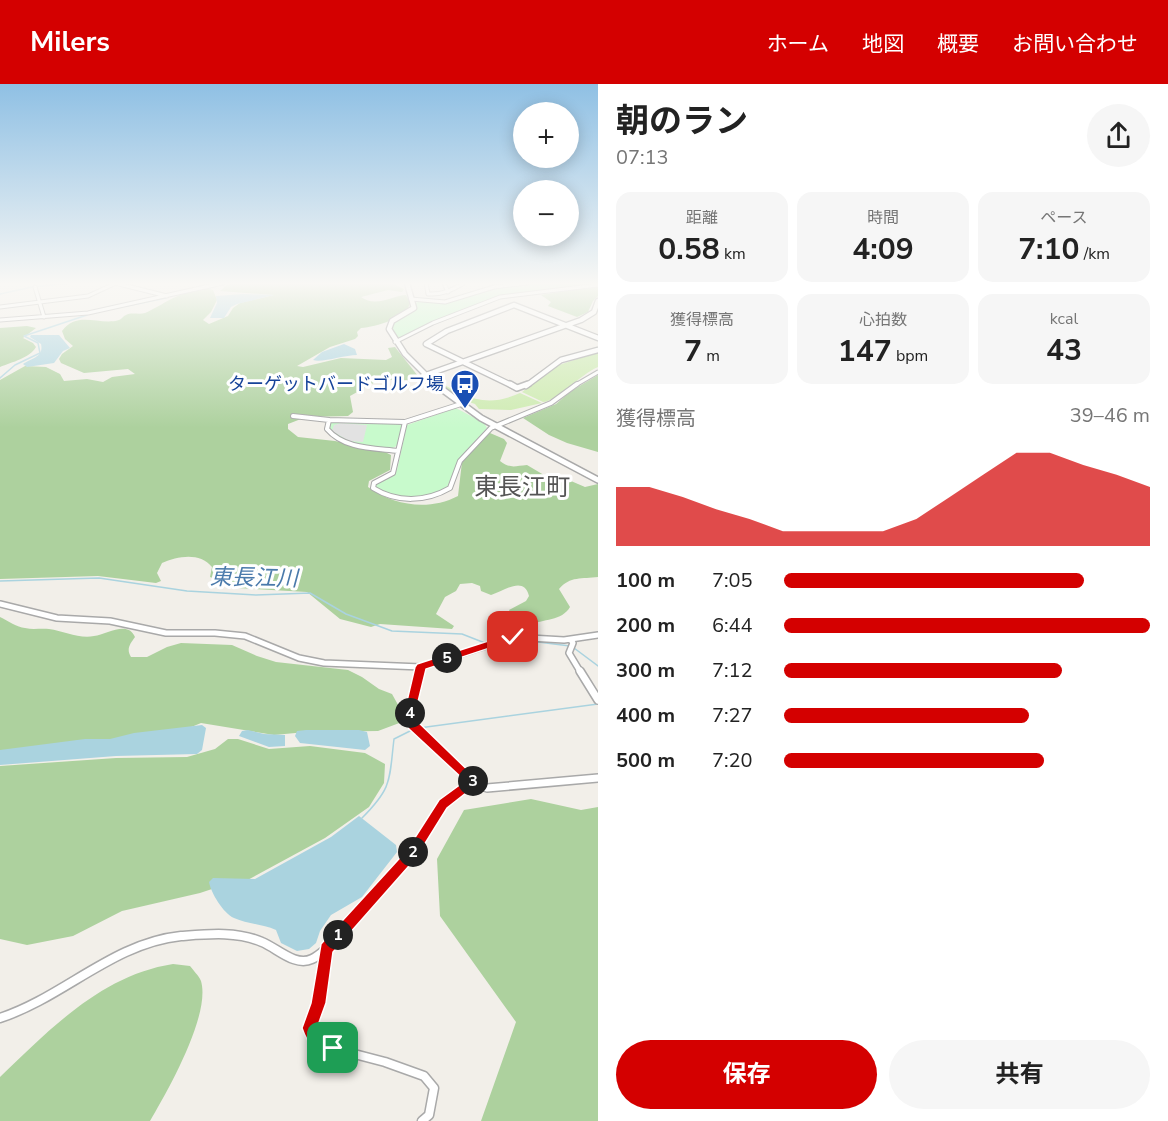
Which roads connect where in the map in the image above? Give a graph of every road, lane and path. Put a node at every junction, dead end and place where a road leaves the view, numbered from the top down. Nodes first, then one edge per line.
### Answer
1 (391, 331) edge
2 (417, 331) edge
3 (446, 331) edge
4 (548, 331) edge
5 (582, 331) edge
6 (598, 338) edge
7 (396, 342) junction
8 (598, 350) edge
9 (461, 363) junction
10 (598, 372) edge
11 (423, 376) junction
12 (461, 404) junction
13 (293, 416) dead end
14 (329, 420) junction
15 (405, 422) junction
16 (495, 426) junction
17 (398, 451) junction
18 (598, 480) edge
19 (0, 604) edge
20 (598, 635) edge
21 (571, 640) junction
22 (421, 667) junction
23 (598, 700) edge
24 (598, 778) edge
25 (474, 782) junction
26 (326, 949) junction
27 (0, 1018) edge
28 (422, 1121) edge

1 - 7 street
2 - 7 street
3 - 9 street
4 - 9 street
5 - 6 street
7 - 11 street
8 - 9 street
9 - 11 street
10 - 16 street
11 - 12 street
12 - 15 street
12 - 16 street
13 - 14 street
14 - 15 street
14 - 17 street
15 - 17 street
16 - 17 street
16 - 18 street
19 - 22 street
20 - 21 street
21 - 22 street
21 - 23 street
22 - 25 street
24 - 25 street
25 - 26 street
26 - 27 street
26 - 28 street

